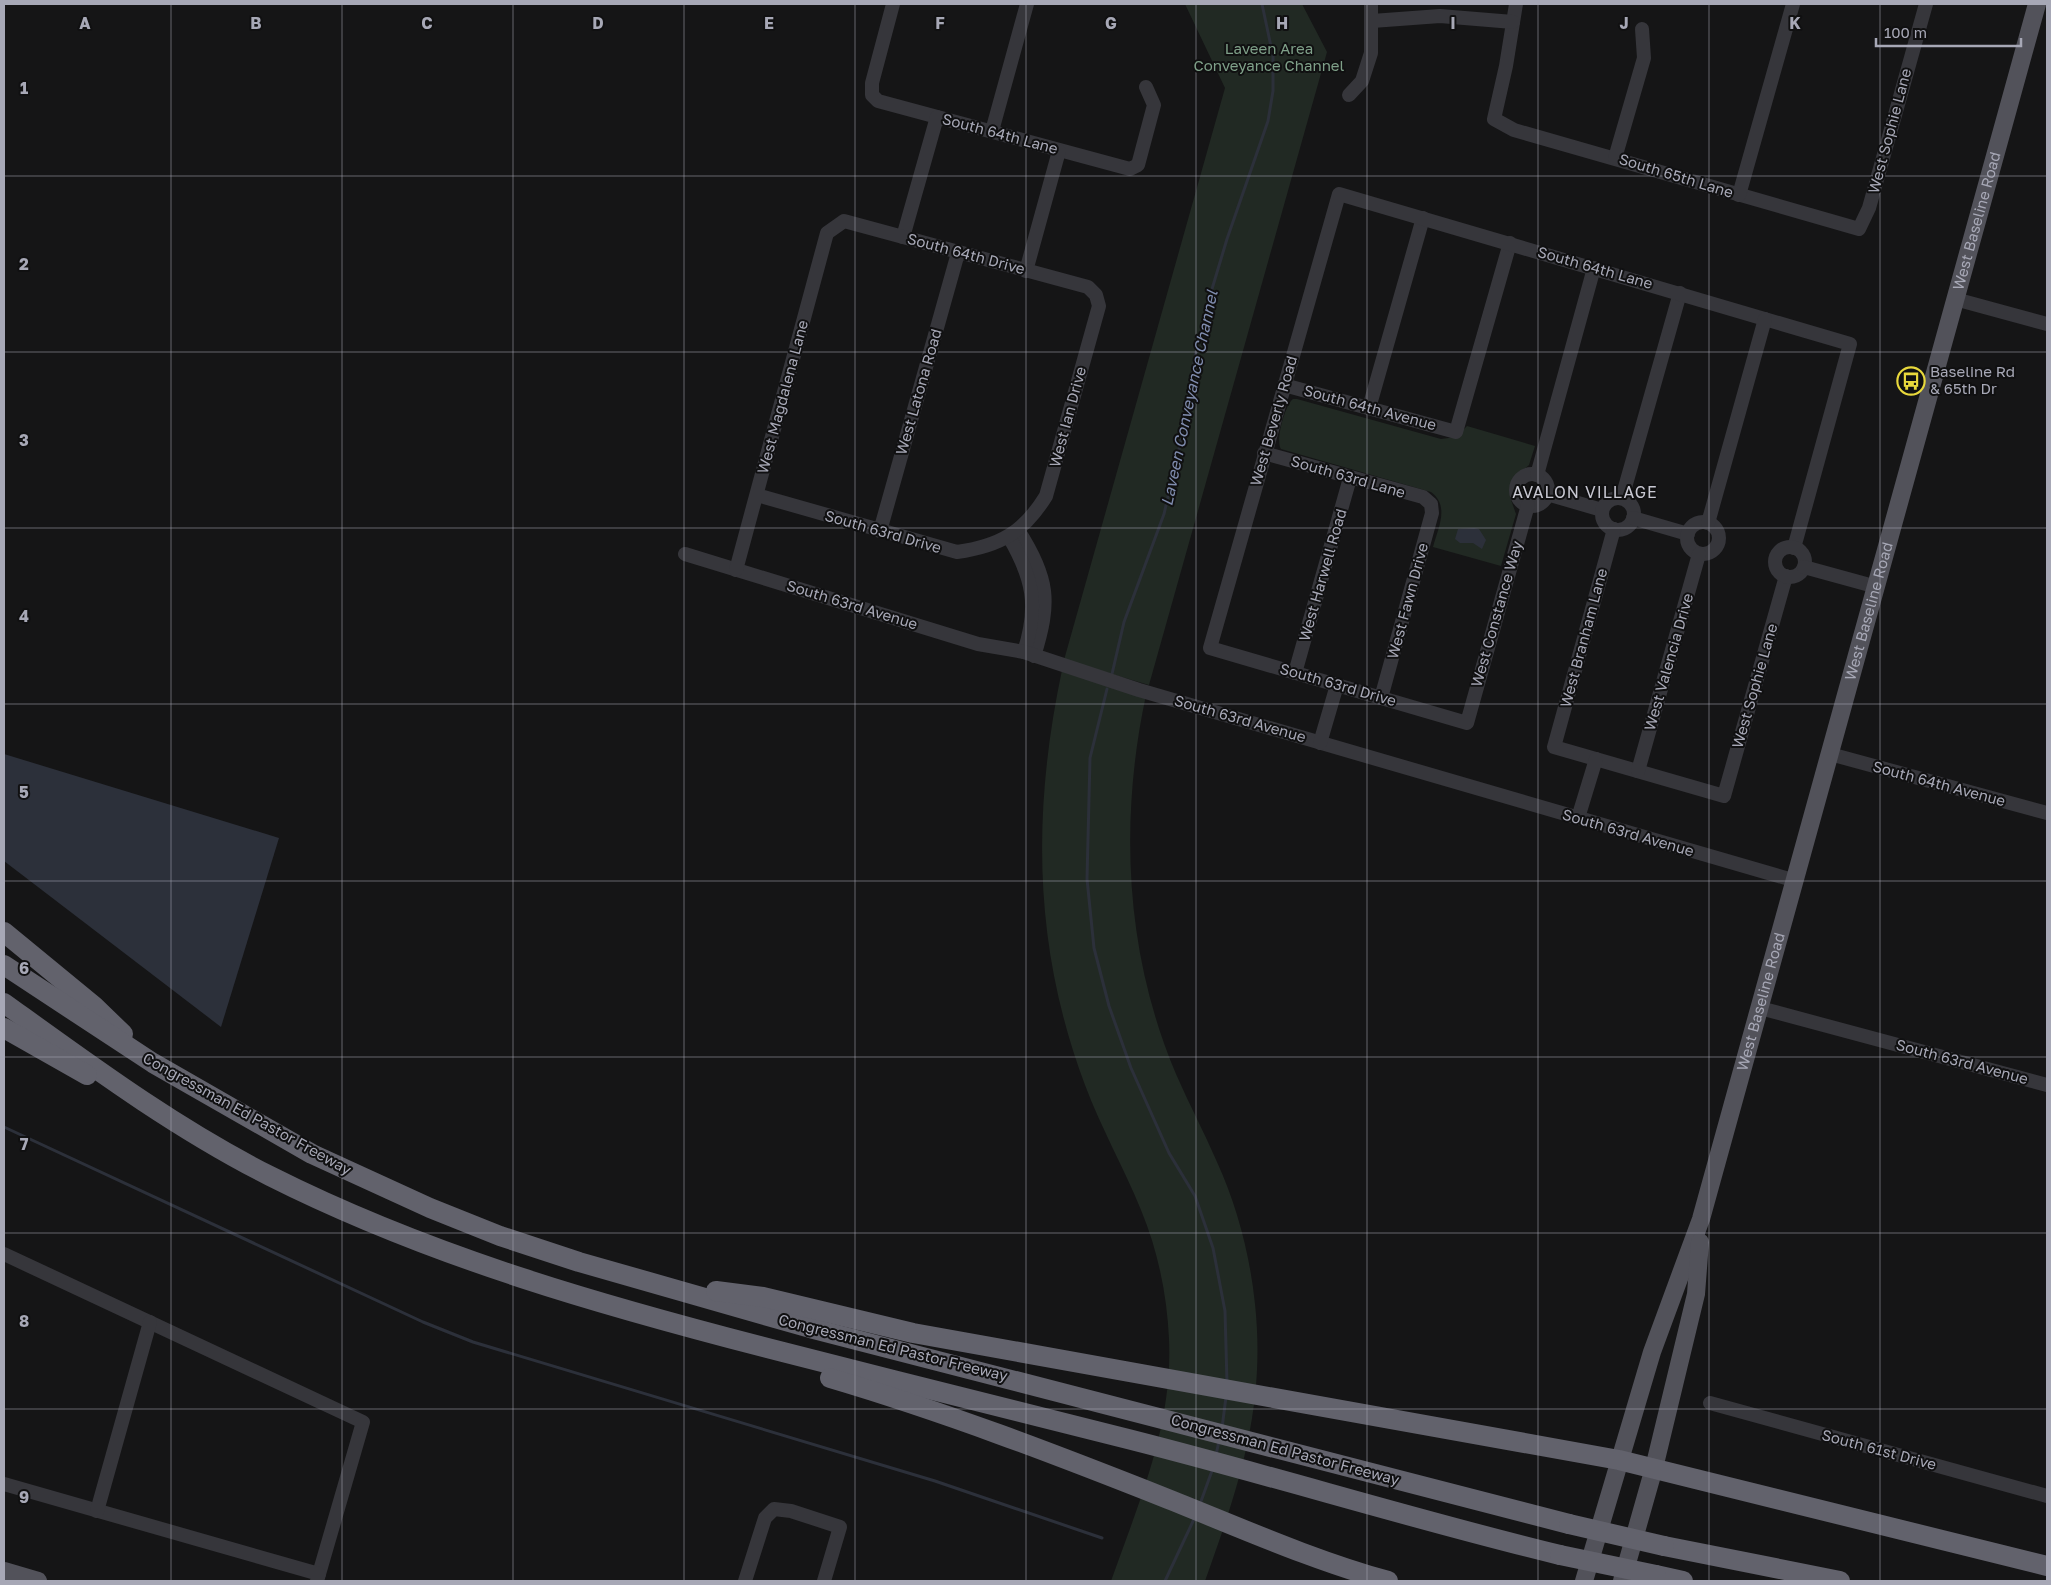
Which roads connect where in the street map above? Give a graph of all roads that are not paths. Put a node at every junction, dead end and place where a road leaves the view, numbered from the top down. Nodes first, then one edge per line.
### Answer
1 (893, 4) edge
2 (1026, 4) edge
3 (1371, 4) edge
4 (1516, 4) edge
5 (1793, 4) edge
6 (1926, 4) edge
7 (2037, 4) edge
8 (1372, 21) junction
9 (1513, 22) junction
10 (1642, 29) dead end
11 (1146, 87) dead end
12 (1349, 96) dead end
13 (937, 117) junction
14 (992, 132) junction
15 (1060, 150) junction
16 (1615, 158) junction
17 (1339, 194) joint
18 (1739, 195) junction
19 (1423, 218) junction
20 (834, 226) joint
21 (1860, 229) joint
22 (903, 237) junction
23 (1510, 243) junction
24 (958, 253) junction
25 (1594, 268) junction
26 (1026, 271) junction
27 (1680, 293) junction
28 (1096, 295) joint
29 (1955, 299) junction
30 (1765, 319) junction
31 (2047, 324) edge
32 (1284, 385) junction
33 (1369, 408) junction
34 (1264, 453) junction
35 (1537, 475) junction
36 (1350, 478) junction
37 (1547, 494) junction
38 (757, 495) junction
39 (1622, 498) junction
40 (1431, 504) joint
41 (1528, 505) junction
42 (1602, 510) junction
43 (1633, 518) junction
44 (1708, 523) junction
45 (1614, 529) junction
46 (880, 531) junction
47 (1014, 534) junction
48 (1688, 534) junction
49 (1794, 548) junction
50 (685, 554) dead end
51 (1699, 554) junction
52 (1804, 567) junction
53 (736, 570) junction
54 (1786, 576) junction
55 (1877, 587) junction
56 (1210, 648) joint
57 (1029, 654) junction
58 (1295, 673) junction
59 (1337, 685) junction
60 (1381, 698) junction
61 (1467, 723) joint
62 (1320, 743) junction
63 (1830, 754) junction
64 (1596, 759) junction
65 (1638, 771) junction
66 (2047, 813) edge
67 (1578, 818) junction
68 (1796, 881) junction
69 (4, 932) edge
70 (4, 965) edge
71 (4, 1003) edge
72 (1760, 1008) junction
73 (4, 1028) edge
74 (153, 1063) junction
75 (2047, 1085) edge
76 (151, 1108) junction
77 (1701, 1219) junction
78 (4, 1254) edge
79 (664, 1286) junction
80 (658, 1320) junction
81 (150, 1322) junction
82 (1710, 1404) dead end
83 (1619, 1460) junction
84 (1654, 1468) junction
85 (4, 1484) edge
86 (2047, 1496) edge
87 (97, 1511) junction
88 (2047, 1566) edge
89 (4, 1572) edge
90 (318, 1578) edge
91 (38, 1581) edge
92 (745, 1581) edge
93 (824, 1581) edge
94 (1388, 1581) edge
95 (1584, 1581) edge
96 (1622, 1581) edge
97 (1684, 1581) edge
98 (1840, 1581) edge

1 - 13 street, South 64th Lane
2 - 14 street
3 - 8 street
4 - 9 street
5 - 18 street
6 - 21 street, West Sophie Lane
7 - 29 main road, West Baseline Road
8 - 9 street
8 - 12 street
9 - 16 street, South 65th Lane
10 - 16 street
11 - 15 street, South 64th Lane
13 - 14 street, South 64th Lane
13 - 22 street
14 - 15 street, South 64th Lane
15 - 26 street
16 - 18 street, South 65th Lane
17 - 19 street, South 64th Lane
17 - 32 street, West Beverly Road
18 - 21 street, South 65th Lane
19 - 23 street, South 64th Lane
19 - 33 street
20 - 22 street, South 64th Drive
20 - 38 street, West Magdalena Lane
22 - 24 street, South 64th Drive
23 - 25 street, South 64th Lane
23 - 33 street, South 64th Avenue
24 - 26 street, South 64th Drive
24 - 46 street, West Latona Road
25 - 27 street, South 64th Lane
25 - 35 street
26 - 28 street, South 64th Drive
27 - 30 street, South 64th Lane
27 - 39 street
28 - 47 street, West Ian Drive
29 - 31 street
29 - 55 main road, West Baseline Road
30 - 44 street
30 - 49 street, South 64th Lane
32 - 33 street, South 64th Avenue
32 - 34 street, West Beverly Road
34 - 36 street, South 63rd Lane
34 - 56 street, West Beverly Road
35 - 37 street
35 - 41 street
36 - 40 street, South 63rd Lane
36 - 58 street, West Harwell Road
37 - 41 street
37 - 42 street
38 - 46 street, South 63rd Drive
38 - 53 street, West Magdalena Lane
39 - 42 street
39 - 43 street
40 - 60 street, West Fawn Drive
41 - 61 street, West Constance Way
42 - 45 street
43 - 45 street
43 - 48 street
44 - 48 street
44 - 51 street
45 - 64 street, West Branham Lane
46 - 47 street, South 63rd Drive
47 - 57 street
48 - 51 street
49 - 52 street
49 - 54 street
50 - 53 street, South 63rd Avenue
51 - 65 street, West Valencia Drive
52 - 54 street
52 - 55 street
53 - 57 street, South 63rd Avenue
54 - 65 street, West Sophie Lane
55 - 63 main road, West Baseline Road
56 - 58 street, South 63rd Drive
57 - 62 street, South 63rd Avenue
58 - 59 street, South 63rd Drive
59 - 60 street, South 63rd Drive
59 - 62 street
60 - 61 street, South 63rd Drive
62 - 67 street, South 63rd Avenue
63 - 66 street, South 64th Avenue
63 - 68 main road, West Baseline Road
64 - 65 street
64 - 67 street
67 - 68 street, South 63rd Avenue
68 - 72 main road, West Baseline Road
69 - 74 highway
70 - 74 highway, Congressman Ed Pastor Freeway
71 - 76 highway, Congressman Ed Pastor Freeway
72 - 75 street, South 63rd Avenue
72 - 77 main road, West Baseline Road
73 - 76 highway
74 - 79 highway, Congressman Ed Pastor Freeway
76 - 80 highway, Congressman Ed Pastor Freeway
77 - 83 main road, West Baseline Road
77 - 84 main road, West Baseline Road
78 - 81 street
79 - 83 highway
79 - 98 highway, Congressman Ed Pastor Freeway, bridge
80 - 94 highway
80 - 97 highway, Congressman Ed Pastor Freeway, bridge
81 - 87 street
81 - 90 street
82 - 86 street, South 61st Drive
83 - 84 highway
83 - 95 main road, West Baseline Road
84 - 88 highway
84 - 96 main road, West Baseline Road
85 - 87 street
87 - 90 street
89 - 91 main road
92 - 93 street

